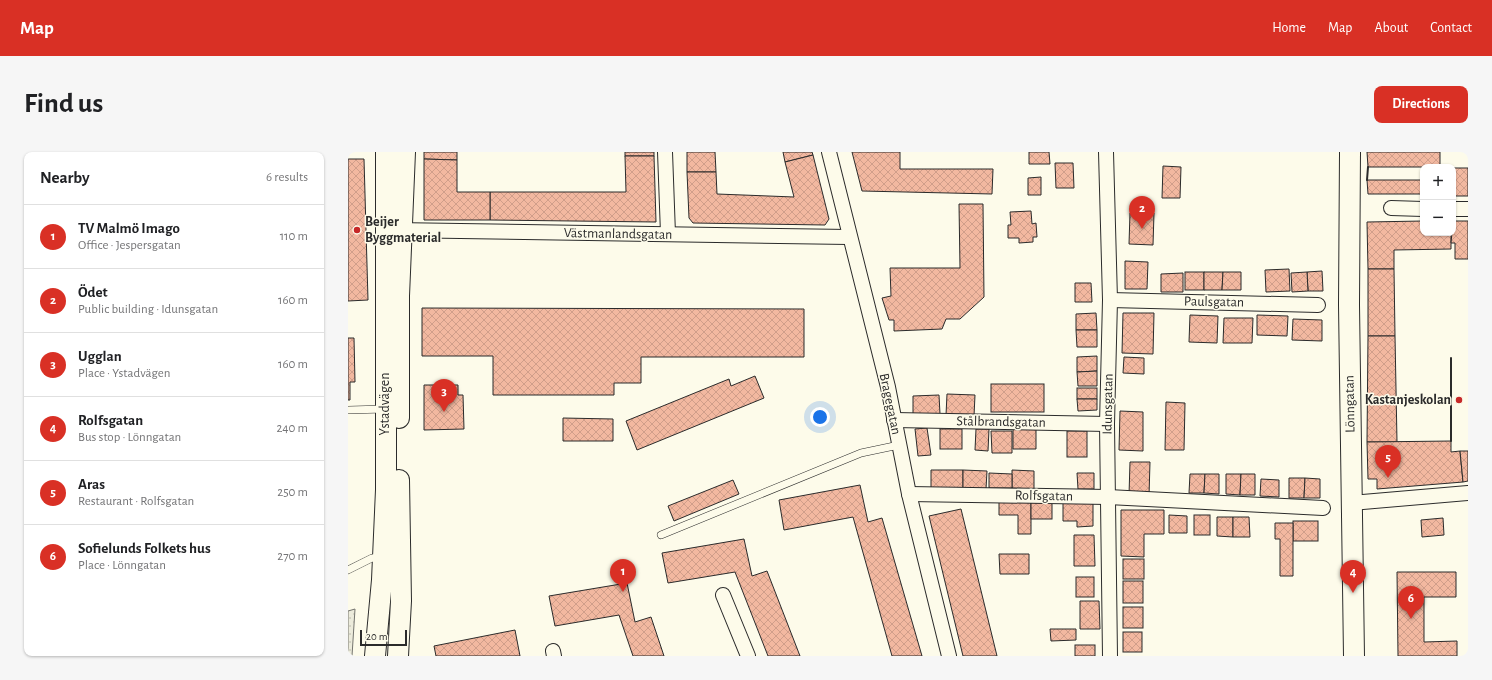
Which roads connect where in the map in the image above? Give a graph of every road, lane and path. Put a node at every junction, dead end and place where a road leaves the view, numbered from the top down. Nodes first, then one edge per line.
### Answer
1 (386, 152) edge
2 (405, 152) edge
3 (665, 152) edge
4 (829, 152) edge
5 (1106, 152) edge
6 (1350, 152) edge
7 (1391, 208) dead end
8 (1420, 209) edge
9 (1456, 209) edge
10 (1468, 209) edge
11 (394, 230) junction
12 (668, 234) junction
13 (850, 237) junction
14 (1110, 300) junction
15 (1318, 305) dead end
16 (392, 409) junction
17 (348, 410) edge
18 (894, 420) junction
19 (1107, 424) junction
20 (899, 445) junction
21 (1468, 493) edge
22 (909, 494) junction
23 (1108, 497) junction
24 (1351, 502) junction
25 (1323, 508) dead end
26 (661, 535) dead end
27 (383, 556) junction
28 (348, 570) edge
29 (723, 595) dead end
30 (375, 656) edge
31 (398, 656) edge
32 (748, 656) edge
33 (949, 656) edge
34 (1110, 656) edge
35 (1354, 656) edge

1 - 11 main road, Ystadvägen
2 - 11 main road, Ystadvägen
3 - 12 street
4 - 13 street, Bragegatan
5 - 14 street, Idunsgatan
6 - 24 main road, Lönngatan
7 - 8 street
9 - 10 street
11 - 12 street, Västmanlandsgatan
11 - 16 main road, Ystadvägen
12 - 13 street, Västmanlandsgatan
13 - 18 street, Bragegatan
14 - 15 street, Paulsgatan
14 - 19 street, Idunsgatan
16 - 17 lane
16 - 27 main road, Ystadvägen
16 - 31 main road, Ystadvägen
18 - 19 street, Stålbrandsgatan
18 - 20 street, Bragegatan
19 - 23 street, Idunsgatan
20 - 22 street, Bragegatan
20 - 26 lane
21 - 24 street
22 - 23 street, Rolfsgatan
22 - 33 street, Bragegatan
23 - 25 street, Rolfsgatan
23 - 34 street, Idunsgatan
24 - 35 main road, Lönngatan
27 - 28 lane
27 - 30 main road, Ystadvägen
29 - 32 street

